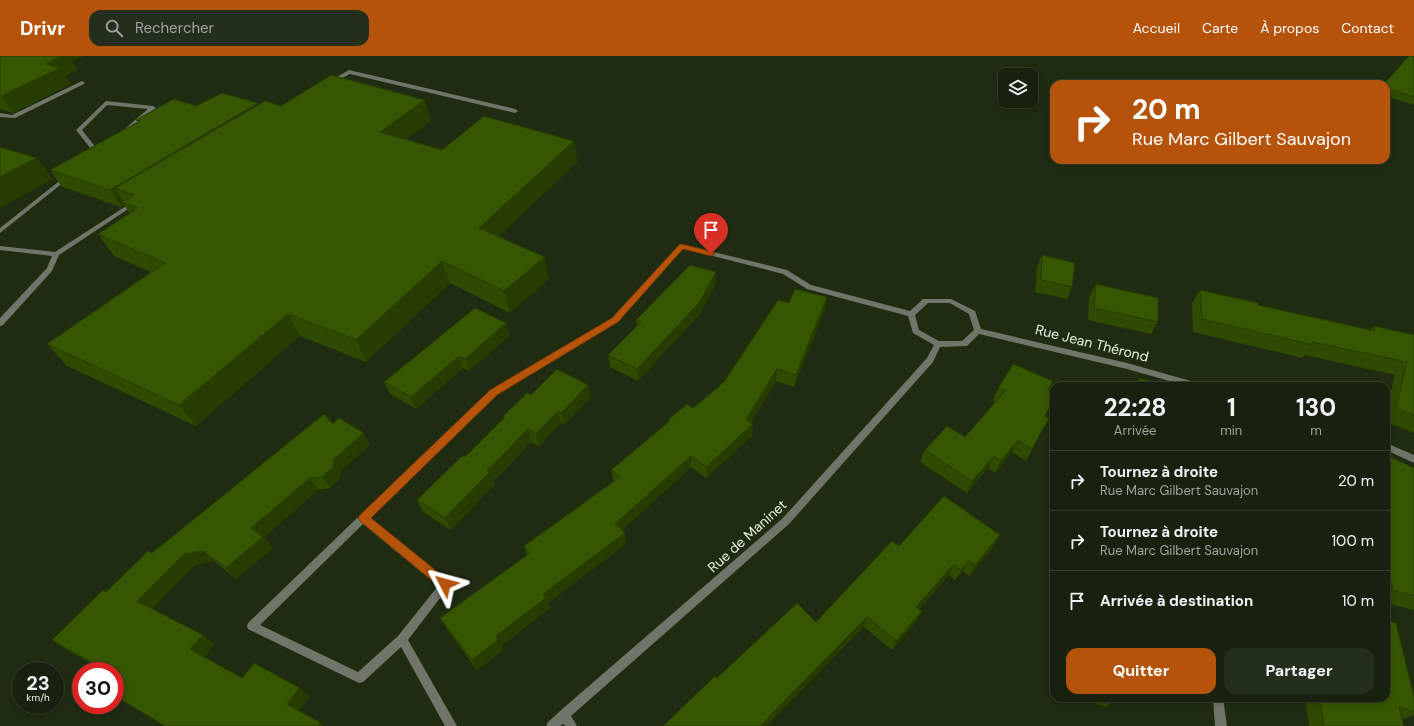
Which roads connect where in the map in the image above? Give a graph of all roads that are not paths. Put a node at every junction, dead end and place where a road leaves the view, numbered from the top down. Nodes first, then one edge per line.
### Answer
1 (82, 83) dead end
2 (325, 86) edge
3 (515, 111) dead end
4 (0, 115) edge
5 (119, 135) edge
6 (102, 149) edge
7 (97, 153) junction
8 (91, 158) edge
9 (73, 173) edge
10 (141, 199) edge
11 (0, 231) edge
12 (0, 248) edge
13 (56, 254) junction
14 (911, 314) junction
15 (0, 323) edge
16 (978, 331) junction
17 (938, 344) junction
18 (1184, 382) edge
19 (1390, 448) edge
20 (1414, 459) edge
21 (363, 518) junction
22 (402, 639) junction
23 (1218, 702) edge
24 (564, 716) junction
25 (451, 726) edge
26 (552, 726) edge
27 (571, 726) edge
28 (1221, 726) edge

1 - 4 street
2 - 3 street
5 - 7 street
6 - 7 street
7 - 8 street
9 - 11 street
10 - 13 street
12 - 13 street
13 - 15 street
14 - 16 street
14 - 17 street
14 - 21 street
16 - 17 street
16 - 18 street, Rue Jean Thérond
17 - 24 street, Rue de Maninet
19 - 20 street
21 - 22 street
21 - 22 street
22 - 25 street
23 - 28 street
24 - 26 street, Rue de Maninet
24 - 27 street

